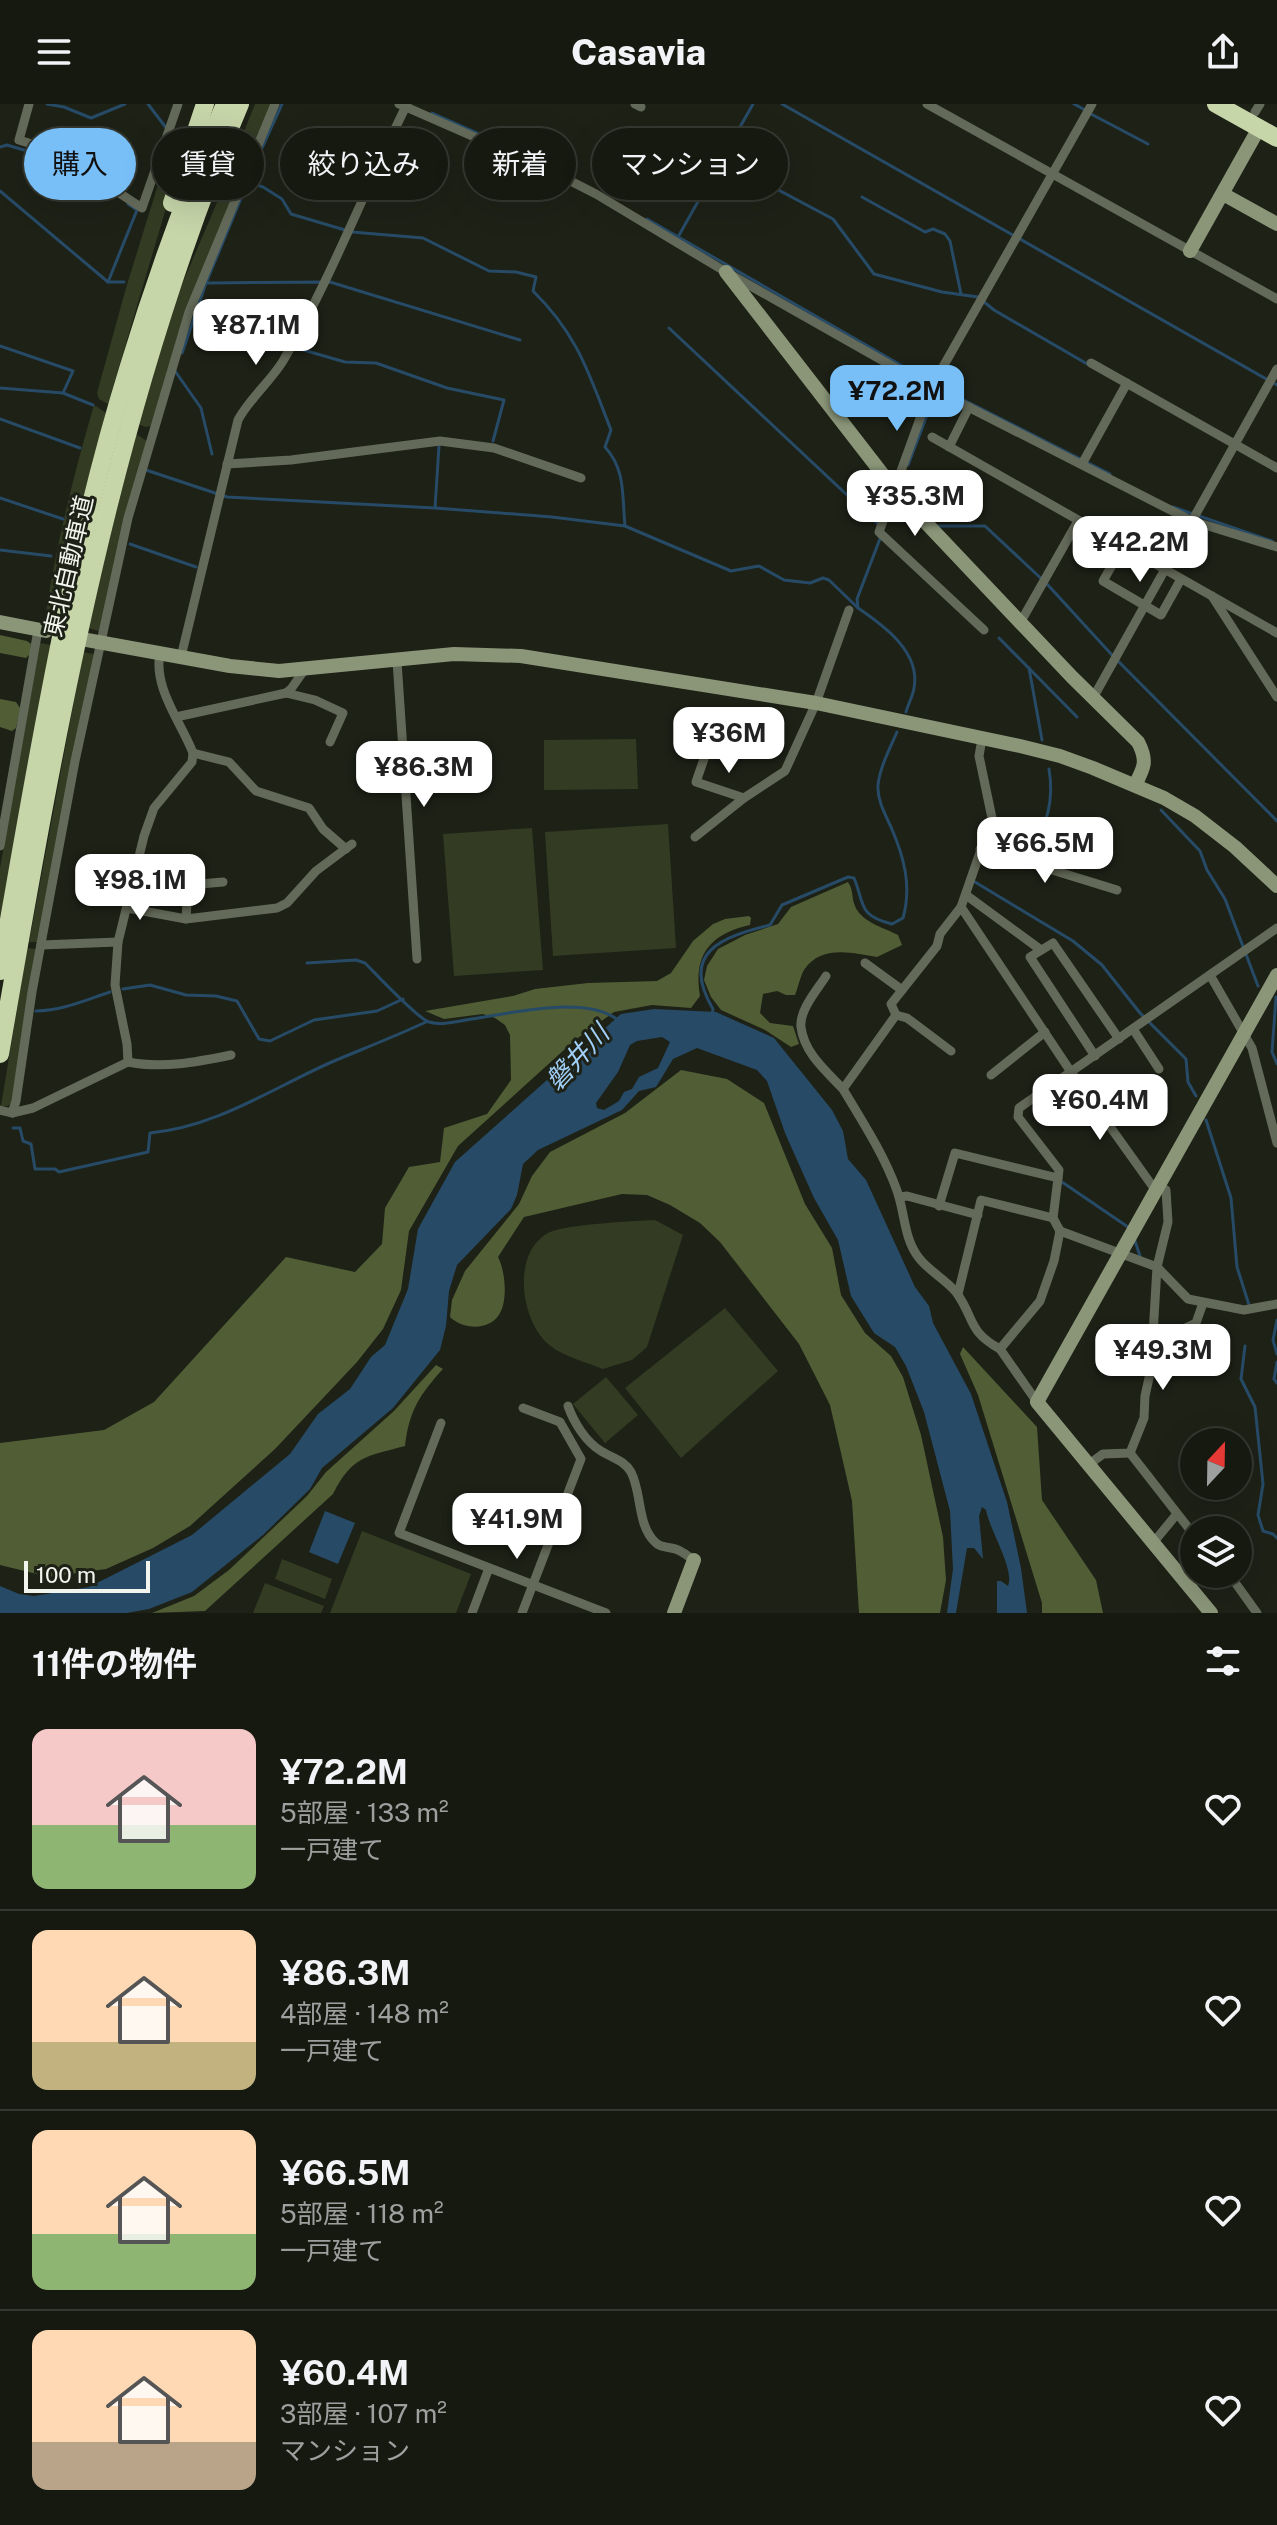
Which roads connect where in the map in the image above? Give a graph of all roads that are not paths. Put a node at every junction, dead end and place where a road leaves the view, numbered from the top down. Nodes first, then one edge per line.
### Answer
1 (29, 104) edge
2 (178, 104) edge
3 (205, 104) edge
4 (225, 104) edge
5 (240, 104) edge
6 (248, 104) edge
7 (275, 104) edge
8 (927, 104) edge
9 (1092, 104) edge
10 (1216, 104) edge
11 (404, 105) edge
12 (1259, 114) edge
13 (264, 129) edge
14 (1277, 138) edge
15 (1052, 175) junction
16 (1223, 194) junction
17 (234, 200) edge
18 (194, 220) junction
19 (1277, 224) edge
20 (1190, 251) junction
21 (726, 272) junction
22 (1277, 299) edge
23 (1091, 363) dead end
24 (128, 368) junction
25 (1277, 369) edge
26 (1127, 383) junction
27 (931, 388) junction
28 (969, 407) junction
29 (932, 437) dead end
30 (1234, 444) junction
31 (949, 447) junction
32 (227, 464) junction
33 (1082, 464) junction
34 (1277, 468) edge
35 (581, 478) dead end
36 (894, 489) junction
37 (1078, 521) junction
38 (1192, 521) junction
39 (1123, 546) junction
40 (1277, 547) edge
41 (1163, 569) junction
42 (1181, 579) junction
43 (1212, 596) junction
44 (1144, 605) junction
45 (849, 610) dead end
46 (0, 622) edge
47 (1020, 623) junction
48 (984, 630) dead end
49 (42, 631) joint
50 (1277, 633) edge
51 (93, 641) junction
52 (160, 653) junction
53 (181, 657) junction
54 (397, 661) junction
55 (305, 669) junction
56 (286, 693) junction
57 (1277, 697) edge
58 (1093, 698) junction
59 (816, 703) junction
60 (176, 717) junction
61 (982, 739) junction
62 (330, 742) dead end
63 (193, 753) junction
64 (705, 756) dead end
65 (1135, 785) junction
66 (744, 798) junction
67 (695, 837) dead end
68 (0, 846) edge
69 (980, 849) junction
70 (223, 882) dead end
71 (1277, 886) edge
72 (1117, 890) dead end
73 (966, 895) junction
74 (961, 907) junction
75 (127, 908) junction
76 (186, 919) junction
77 (1277, 928) edge
78 (118, 942) junction
79 (41, 945) junction
80 (1041, 950) junction
81 (417, 959) dead end
82 (865, 963) dead end
83 (0, 971) edge
84 (1210, 975) junction
85 (1277, 975) edge
86 (826, 976) dead end
87 (902, 990) junction
88 (896, 1015) junction
89 (1133, 1029) junction
90 (1045, 1032) junction
91 (1244, 1033) junction
92 (1119, 1039) junction
93 (951, 1051) dead end
94 (0, 1054) edge
95 (231, 1055) dead end
96 (1095, 1056) junction
97 (128, 1062) junction
98 (1159, 1069) dead end
99 (1071, 1072) junction
100 (991, 1075) dead end
101 (843, 1089) junction
102 (5, 1113) edge
103 (1275, 1129) edge
104 (1277, 1143) edge
105 (1058, 1178) junction
106 (1158, 1189) junction
107 (900, 1197) junction
108 (939, 1206) junction
109 (978, 1215) junction
110 (1053, 1218) junction
111 (1060, 1231) junction
112 (1120, 1253) junction
113 (1157, 1267) junction
114 (958, 1294) junction
115 (1203, 1303) junction
116 (1277, 1304) edge
117 (1153, 1343) junction
118 (1000, 1349) junction
119 (1037, 1402) junction
120 (568, 1406) dead end
121 (523, 1408) dead end
122 (441, 1423) dead end
123 (1130, 1453) junction
124 (1088, 1465) junction
125 (1176, 1515) junction
126 (1180, 1519) edge
127 (1153, 1543) junction
128 (694, 1560) joint
129 (489, 1568) junction
130 (533, 1585) junction
131 (1239, 1588) edge
132 (472, 1613) edge
133 (522, 1613) edge
134 (606, 1613) edge
135 (674, 1613) edge
136 (1211, 1613) edge
137 (1257, 1613) edge

1 - 2 street
3 - 24 highway
4 - 24 highway, 東北自動車道
5 - 18 highway, 東北自動車道
6 - 18 highway
7 - 13 street
8 - 15 street
9 - 15 street
10 - 12 highway
11 - 21 street
11 - 32 street
12 - 14 highway
12 - 16 street
15 - 20 street
15 - 27 street
16 - 19 street
16 - 20 street
17 - 51 street
18 - 94 highway, 東北自動車道
20 - 22 street
21 - 27 street
21 - 36 street
23 - 26 street
24 - 83 highway, 東北自動車道
25 - 30 street
26 - 30 street
26 - 33 street
27 - 28 street
27 - 36 street
28 - 31 street
28 - 33 street
29 - 31 street
30 - 34 street
30 - 38 street
31 - 37 street
32 - 35 street
32 - 53 street
33 - 38 street
36 - 47 street
36 - 48 street
37 - 39 street
37 - 47 street
38 - 40 street
38 - 41 street
39 - 41 street
39 - 44 street
41 - 42 street
41 - 44 street
42 - 43 street
42 - 44 street
43 - 50 street
43 - 57 street
44 - 58 street
45 - 59 street
46 - 49 street
47 - 58 street
49 - 68 street
51 - 52 street
51 - 79 street
52 - 53 street
52 - 60 street
53 - 55 street
54 - 55 street
54 - 59 street
54 - 81 street
55 - 56 street
56 - 60 street
56 - 62 street
58 - 65 street
59 - 61 street
59 - 66 street
60 - 63 street
61 - 65 street
61 - 69 street
63 - 75 street
63 - 76 street
64 - 66 street
65 - 71 street
66 - 67 street
69 - 72 street
69 - 73 street
70 - 76 street
73 - 74 street
73 - 80 street
74 - 87 street
74 - 90 street
75 - 76 street
75 - 78 street
77 - 84 street
78 - 79 street
78 - 97 street
79 - 102 street
80 - 92 street
80 - 96 street
82 - 87 street
84 - 89 street
84 - 91 street
85 - 91 street
86 - 101 street
87 - 88 street
88 - 93 street
88 - 101 street
89 - 92 street
89 - 98 street
90 - 99 street
90 - 100 street
91 - 103 street
91 - 106 street
92 - 96 street
95 - 97 street
96 - 99 street
97 - 102 street
99 - 105 street
99 - 106 street
101 - 107 street
103 - 104 street
105 - 108 street
105 - 110 street
106 - 112 street
106 - 113 street
107 - 108 street
107 - 114 street
108 - 109 street
109 - 110 street
109 - 114 street
110 - 111 street
111 - 112 street
111 - 118 street
112 - 113 street
112 - 119 street
113 - 115 street
113 - 117 street
114 - 118 street
115 - 116 street
115 - 117 street
117 - 123 street
118 - 119 street
119 - 124 street
120 - 128 street
121 - 130 street
122 - 129 street
123 - 124 street
123 - 125 street
124 - 127 street
125 - 126 street
125 - 127 street
127 - 136 street
128 - 135 street
129 - 130 street
129 - 132 street
130 - 133 street
130 - 134 street
131 - 137 street

